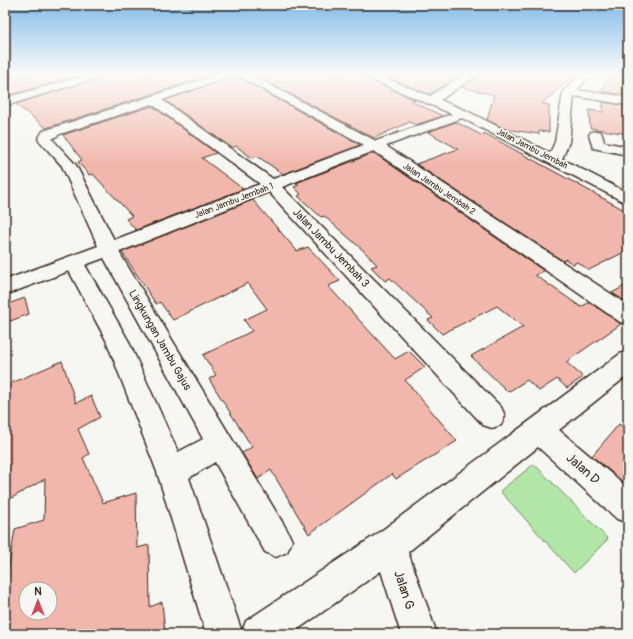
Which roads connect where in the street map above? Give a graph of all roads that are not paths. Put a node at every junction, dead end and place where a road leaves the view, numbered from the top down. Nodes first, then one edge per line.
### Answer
1 (139, 105) edge
2 (161, 105) edge
3 (298, 105) edge
4 (443, 105) edge
5 (567, 105) edge
6 (463, 114) junction
7 (596, 135) dead end
8 (374, 145) junction
9 (628, 151) edge
10 (554, 160) junction
11 (272, 186) junction
12 (628, 199) edge
13 (109, 250) junction
14 (74, 263) junction
15 (5, 288) edge
16 (628, 316) edge
17 (628, 361) edge
18 (492, 416) dead end
19 (538, 430) junction
20 (220, 444) junction
21 (172, 472) junction
22 (628, 508) edge
23 (276, 541) dead end
24 (389, 546) junction
25 (224, 634) edge
26 (259, 634) edge
27 (419, 634) edge

1 - 13 street, Lingkungan Jambu Gajus
2 - 11 street, Jalan Jambu Jembah 3
3 - 8 street, Jalan Jambu Jembah 2
4 - 6 street, Jalan Jambu Jembah
5 - 10 street
6 - 8 street, Jalan Jambu Jembah 1
6 - 10 street, Jalan Jambu Jembah
7 - 9 street
8 - 11 street, Jalan Jambu Jembah 1
8 - 16 street, Jalan Jambu Jembah 2
10 - 12 street, Jalan Jambu Jembah
11 - 13 street, Jalan Jambu Jembah 1
11 - 18 street, Jalan Jambu Jembah 3
13 - 14 street, Jalan Jambu Jembah 1
13 - 20 street, Lingkungan Jambu Gajus
14 - 15 street, Jalan Jambu Jembah 1
14 - 21 street
17 - 19 street
19 - 22 street, Jalan D
19 - 24 street
20 - 21 street
20 - 23 street, Lingkungan Jambu Gajus
21 - 25 street
24 - 26 street
24 - 27 street, Jalan G

